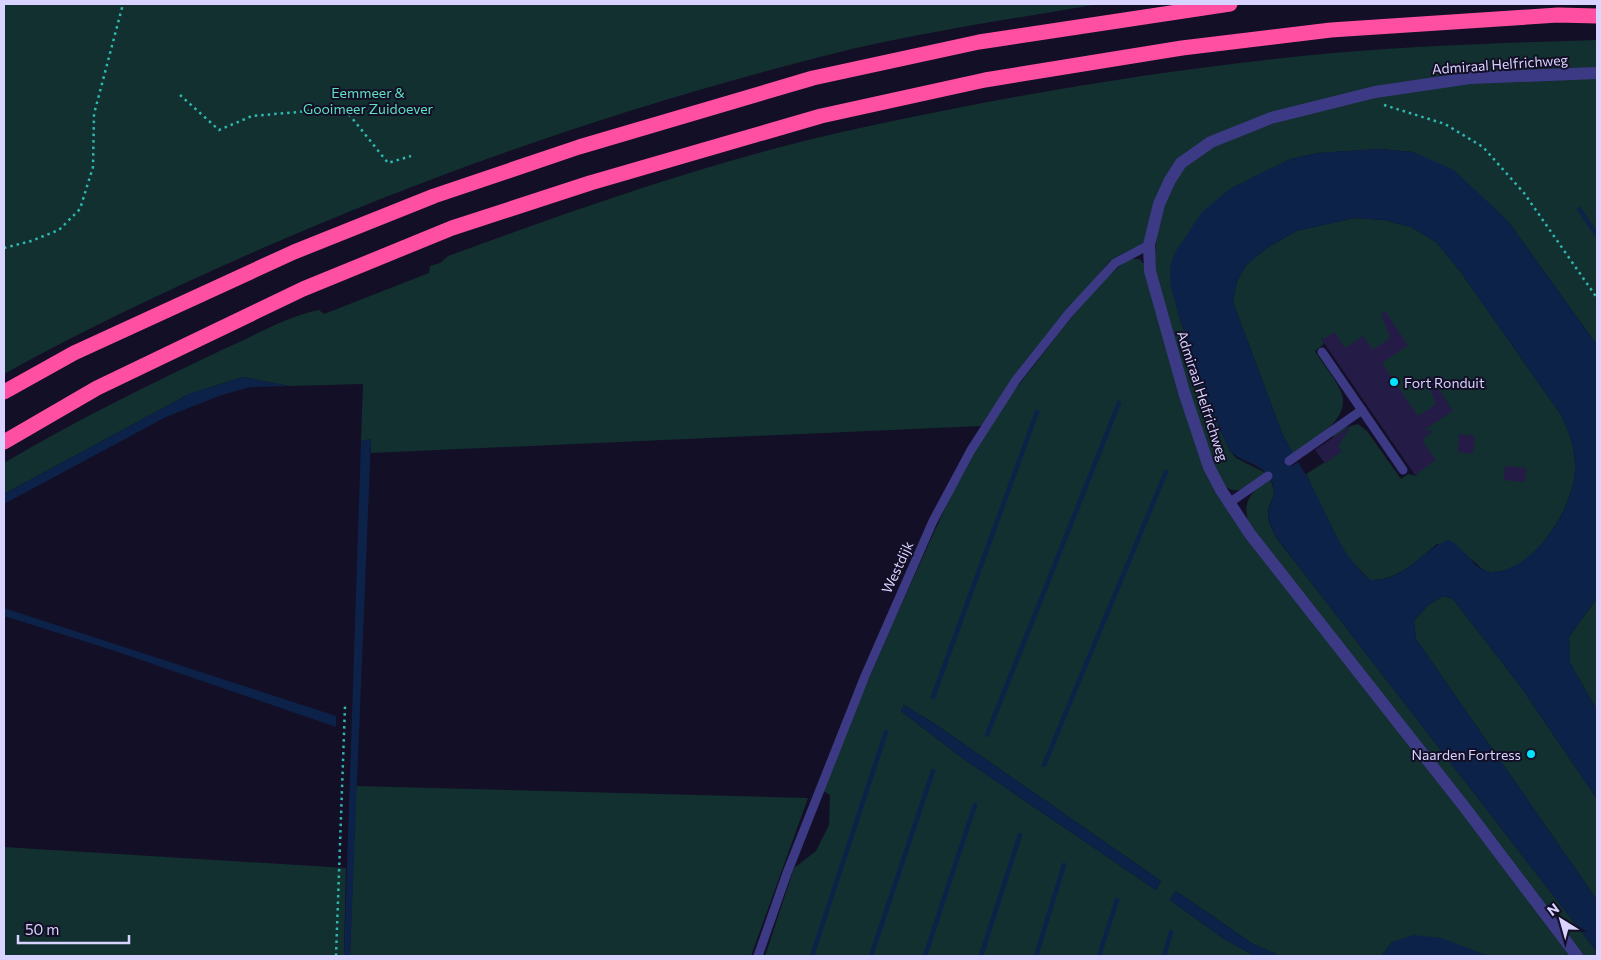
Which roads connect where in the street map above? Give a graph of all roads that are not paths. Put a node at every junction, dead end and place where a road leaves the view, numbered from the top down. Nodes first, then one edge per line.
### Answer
1 (1230, 4) edge
2 (1597, 16) edge
3 (1597, 73) edge
4 (1149, 244) junction
5 (1322, 352) dead end
6 (4, 392) edge
7 (1362, 410) junction
8 (4, 442) edge
9 (1289, 461) dead end
10 (1403, 470) dead end
11 (1268, 476) dead end
12 (1229, 503) junction
13 (758, 956) edge
14 (1576, 956) edge

1 - 6 highway
2 - 8 highway
3 - 4 street, Admiraal Helfrichweg
4 - 12 street, Admiraal Helfrichweg
4 - 13 lane, Westdijk
5 - 7 lane
7 - 9 lane
7 - 10 lane
11 - 12 lane
12 - 14 street, Admiraal Helfrichweg

